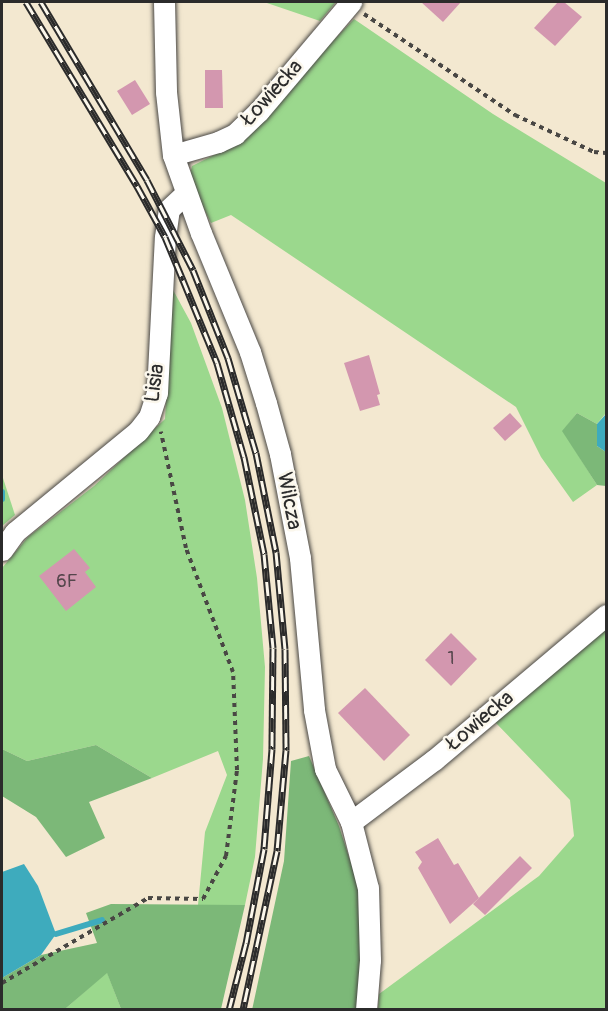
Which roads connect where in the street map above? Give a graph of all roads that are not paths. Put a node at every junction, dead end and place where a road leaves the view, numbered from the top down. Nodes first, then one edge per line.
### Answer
1 (164, 2) edge
2 (350, 3) edge
3 (173, 155) junction
4 (185, 194) junction
5 (2, 550) edge
6 (606, 615) edge
7 (351, 822) junction
8 (366, 1010) edge

1 - 3 street, Wilcza
2 - 3 street, Łowiecka
3 - 4 street, Wilcza
4 - 5 street, Lisia
4 - 7 street, Wilcza
6 - 7 street, Łowiecka
7 - 8 street, Wilcza

